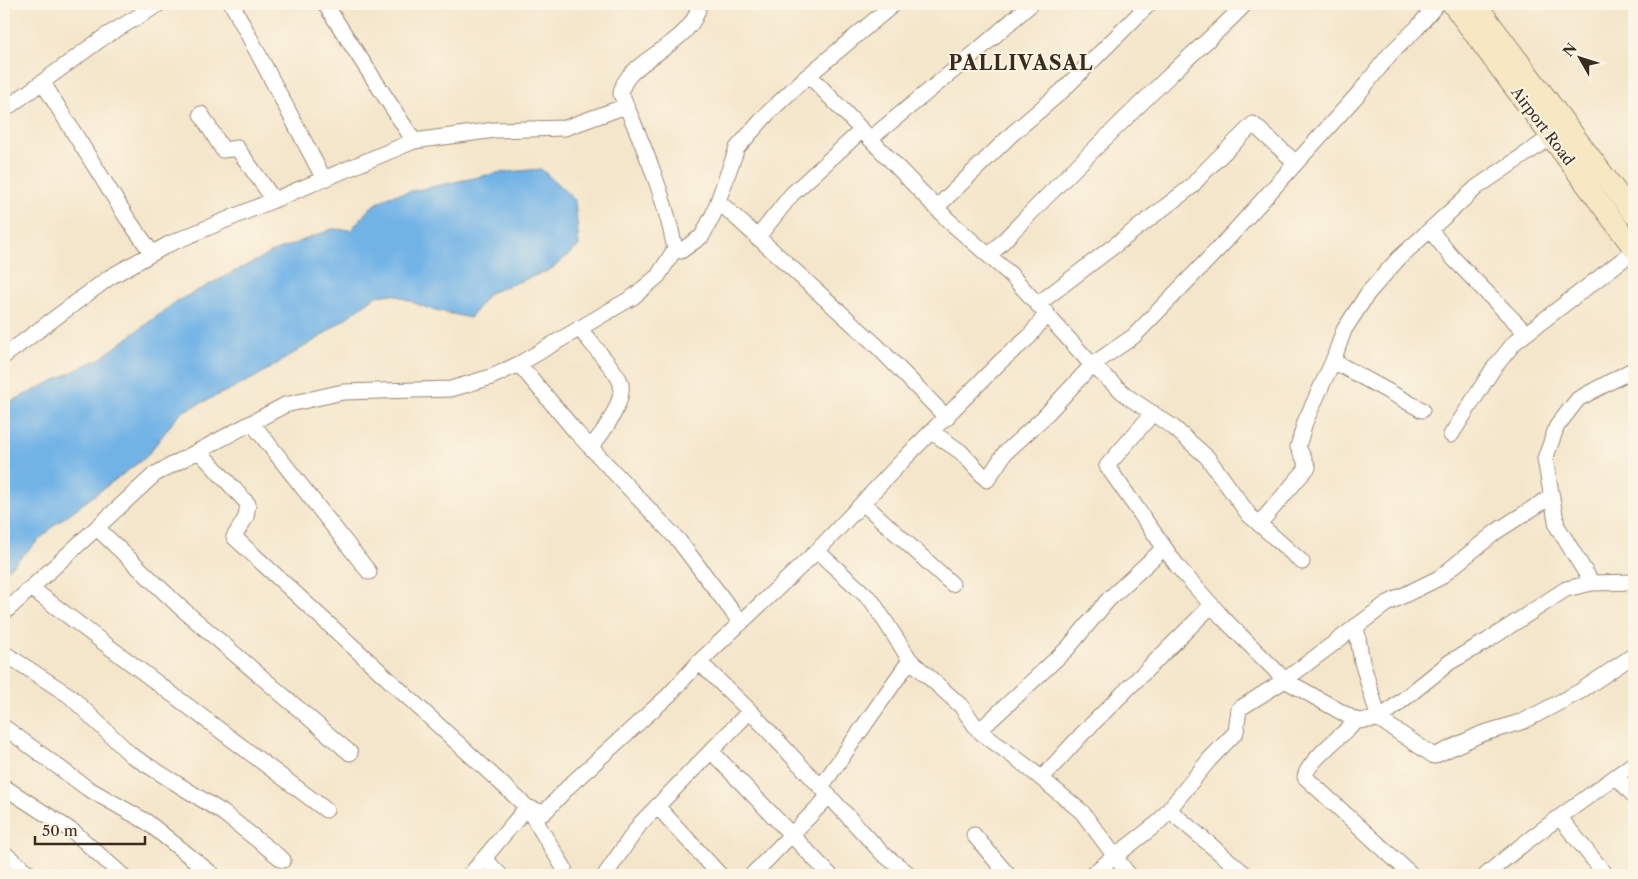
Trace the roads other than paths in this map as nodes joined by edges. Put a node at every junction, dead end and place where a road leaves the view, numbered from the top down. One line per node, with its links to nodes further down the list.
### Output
1 (159, 4): 13 (street)
2 (232, 4): 21 (street)
3 (325, 4): 19 (street)
4 (699, 4): 14 (street)
5 (894, 4): 12 (street)
6 (1031, 4): 17 (street)
7 (1149, 4): 24 (street)
8 (1246, 4): 31 (street)
9 (1437, 4): 20 (street)
10 (1452, 4): 18 (main road, Airport Road)
11 (1476, 4): 25 (main road, Airport Road)
12 (809, 75): 17 (street); 23 (street)
13 (43, 83): 15 (street); 30 (street)
14 (626, 106): 19 (street); 28 (street)
15 (4, 110)
16 (201, 114): 22 (street)
17 (866, 134): 24 (street); 27 (street)
18 (1551, 137): 26 (street); 29 (main road, Airport Road)
19 (414, 141): 21 (street)
20 (1294, 162): 32 (street); 38 (street)
21 (324, 179): 22 (street)
22 (274, 200): 30 (street)
23 (718, 201): 27 (street); 28 (street)
24 (936, 208): 31 (street)
25 (1634, 214)
26 (1430, 230): 34 (street); 36 (street)
27 (757, 238): 42 (street)
28 (675, 250): 33 (street)
29 (1634, 250): 34 (street)
30 (152, 253): 35 (street)
31 (989, 256): 32 (street)
32 (1043, 308): 38 (street); 42 (street)
33 (579, 328): 37 (street); 46 (street)
34 (1526, 333): 45 (street)
35 (4, 356)
36 (1333, 360): 40 (street); 50 (street)
37 (520, 364): 43 (street); 46 (street)
38 (1092, 365): 41 (street); 44 (street)
39 (1634, 368): 48 (street)
40 (1422, 410)
41 (1153, 413): 50 (street); 52 (street)
42 (947, 418): 44 (street)
43 (252, 423): 47 (street); 55 (street)
44 (932, 432): 49 (street)
45 (1451, 435)
46 (591, 446): 62 (street)
47 (199, 451): 51 (street); 83 (street)
48 (1552, 496): 56 (street); 63 (street)
49 (864, 504): 53 (street); 58 (street)
50 (1259, 524): 54 (street)
51 (97, 528): 59 (street); 75 (street)
52 (1164, 548): 60 (street); 73 (street)
53 (817, 551): 62 (street); 66 (street)
54 (1302, 562)
55 (369, 572)
56 (1592, 582): 57 (street); 70 (street)
57 (1634, 582)
58 (952, 584)
59 (31, 588): 61 (street); 84 (street)
60 (1212, 605): 68 (street); 78 (street)
61 (4, 612)
62 (741, 623): 67 (street)
63 (1356, 626): 68 (street); 70 (street)
64 (4, 653): 92 (street)
65 (1634, 655): 70 (street)
66 (910, 660): 73 (street); 80 (street)
67 (699, 662): 69 (street); 83 (street)
68 (1285, 680): 71 (street); 85 (street)
69 (750, 711): 74 (street); 80 (street)
70 (1379, 719): 71 (street)
71 (1357, 721): 108 (street)
72 (4, 727): 96 (street)
73 (979, 731): 78 (street)
74 (711, 750): 82 (street); 87 (street)
75 (350, 753)
76 (1634, 763): 77 (street)
77 (1616, 776): 81 (street); 86 (street)
78 (1042, 778): 91 (street)
79 (4, 787): 95 (street)
80 (825, 792): 87 (street); 103 (street)
81 (1634, 796)
82 (658, 806): 99 (street); 100 (street)
83 (527, 807): 90 (street); 93 (street)
84 (326, 810)
85 (1169, 810): 91 (street); 107 (street)
86 (1560, 818): 109 (street); 110 (street)
87 (790, 834): 101 (street); 102 (street)
88 (974, 834): 104 (street)
89 (4, 853): 94 (street)
90 (484, 858): 97 (street); 98 (street)
91 (1114, 858): 105 (street); 106 (street)
92 (283, 860)
93 (564, 868)
94 (31, 875)
95 (122, 875)
96 (213, 875)
97 (470, 875)
98 (500, 875)
99 (605, 875)
100 (720, 875)
101 (752, 875)
102 (830, 875)
103 (910, 875)
104 (1008, 875)
105 (1091, 875)
106 (1129, 875)
107 (1246, 875)
108 (1412, 875)
109 (1486, 875)
110 (1606, 875)

